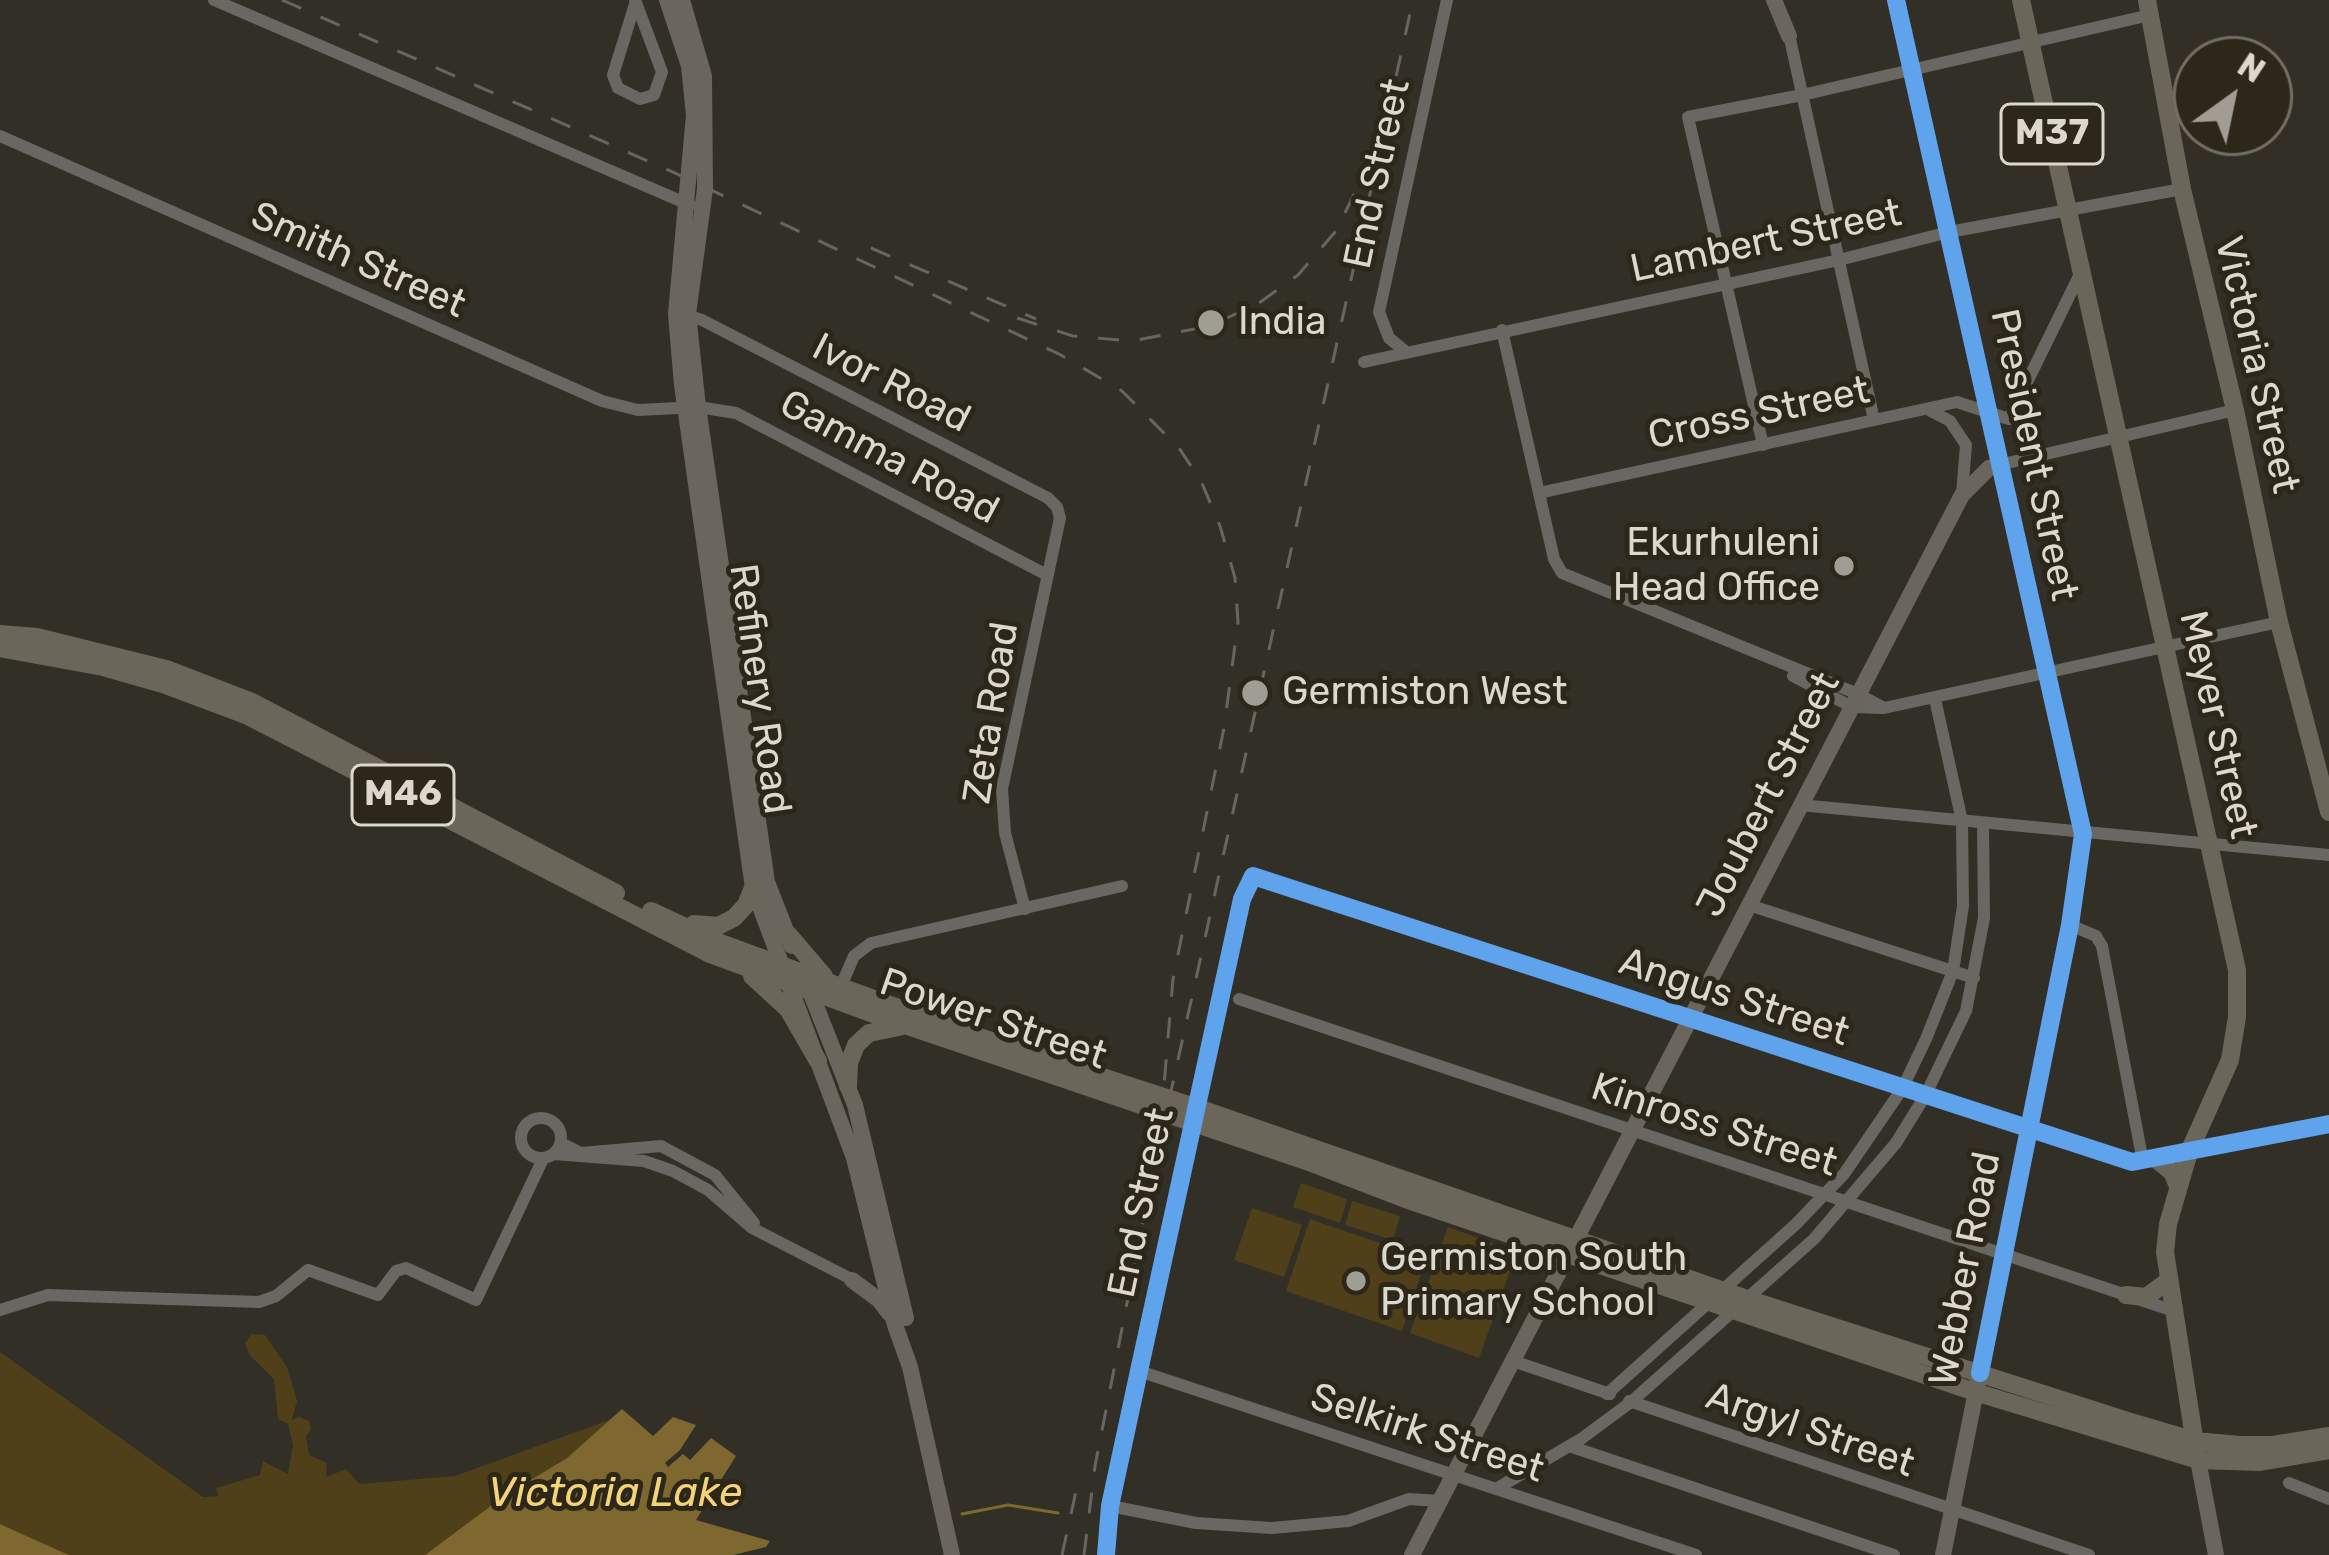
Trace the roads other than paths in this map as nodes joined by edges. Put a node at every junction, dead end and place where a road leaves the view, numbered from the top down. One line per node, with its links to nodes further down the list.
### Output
1 (214, 0): 17 (street)
2 (667, 0): 13 (main road, Refinery Road)
3 (682, 0): 13 (main road, Refinery Road)
4 (1447, 0): 25 (street, End Street)
5 (1777, 0): 10 (main road)
6 (1896, 0): 12 (main road, President Street)
7 (2021, 0): 11 (main road, Meyer Street / M37)
8 (635, 2): 8 (street)
9 (2148, 7): 11 (street); 16 (main road, Victoria Street)
10 (1789, 36): 14 (street)
11 (2030, 43): 12 (street); 18 (main road, Meyer Street / M37)
12 (1912, 70): 14 (street); 19 (main road, President Street)
13 (697, 77): 17 (main road, Refinery Road)
14 (1802, 95): 20 (street); 22 (street)
15 (0, 136): 27 (street, Smith Street)
16 (2182, 189): 18 (street, Lambert Street); 29 (main road, Victoria Street)
17 (695, 204): 23 (main road, Refinery Road)
18 (2069, 208): 19 (street, Lambert Street); 21 (main road, Meyer Street / M37)
19 (1949, 232): 20 (street, Lambert Street); 30 (main road, President Street)
20 (1839, 260): 22 (street, Lambert Street); 31 (street)
21 (2082, 268): 30 (street); 32 (main road, Meyer Street)
22 (1724, 283): 24 (street, Lambert Street); 33 (street)
23 (682, 314): 27 (main road, Refinery Road); 37 (street, Ivor Road)
24 (1502, 330): 25 (street, Lambert Street); 35 (street)
25 (1406, 352): 26 (street, Lambert Street)
26 (1364, 362)
27 (692, 407): 38 (street, Gamma Road); 43 (main road, Refinery Road)
28 (1927, 409): 30 (street, Cross Street); 31 (street, Cross Street); 36 (street)
29 (2235, 410): 32 (street); 39 (main road, Victoria Street)
30 (1991, 411): 34 (main road, President Street)
31 (1874, 420): 33 (street, Cross Street)
32 (2119, 439): 34 (street); 41 (main road, Meyer Street)
33 (1763, 445): 35 (street, Cross Street)
34 (2003, 464): 36 (main road, Joubert Street); 44 (main road, President Street)
35 (1539, 493): 47 (street)
36 (1962, 495): 47 (main road, Joubert Street)
37 (1058, 526): 38 (street, Zeta Road)
38 (1047, 575): 61 (street, Zeta Road)
39 (2278, 622): 41 (street); 50 (main road, Victoria Street)
40 (0, 634): 45 (main road, Power Street / M46)
41 (2165, 647): 44 (street); 54 (main road, Meyer Street)
42 (0, 648): 45 (main road, Power Street / M46)
43 (729, 666): 58 (main road, Refinery Road); 63 (main road, Refinery Road)
44 (2047, 675): 46 (street); 53 (main road, President Street)
45 (165, 677): 48 (main road, Power Street / M46)
46 (1935, 699): 47 (street); 51 (street)
47 (1855, 700): 49 (main road, Joubert Street)
48 (401, 786): 60 (main road, Power Street / M46); 64 (main road, Power Street / M46)
49 (1800, 805): 51 (street); 59 (main road, Joubert Street)
50 (2329, 812)
51 (1962, 821): 52 (street); 65 (street)
52 (1983, 824): 53 (street); 67 (street)
53 (2083, 834): 54 (street); 62 (main road, President Street)
54 (2210, 843): 55 (street); 82 (main road, Meyer Street)
55 (2329, 855)
56 (1260, 875): 70 (street, Angus Street); 104 (street, End Street)
57 (1122, 886): 61 (street)
58 (753, 888): 60 (main road); 66 (main road, Refinery Road)
59 (1749, 905): 65 (street); 70 (main road, Joubert Street)
60 (644, 908): 66 (main road, Power Street / M46)
61 (1025, 909): 68 (street)
62 (2070, 925): 79 (main road, Webber Road); 83 (street)
63 (788, 934): 66 (main road, Refinery Road); 68 (main road)
64 (738, 966): 66 (main road, Power Street / M46); 73 (main road)
65 (1953, 971): 67 (street); 76 (street)
66 (797, 978): 68 (main road, Power Street / M46); 72 (main road, Refinery Road)
67 (1975, 978): 77 (street)
68 (835, 989): 71 (main road, Power Street); 74 (main road, Power Street)
69 (1239, 999): 80 (street, Kinross Street)
70 (1692, 1018): 76 (street, Angus Street); 80 (main road, Joubert Street)
71 (910, 1027): 74 (main road, Power Street); 75 (main road)
72 (817, 1028): 73 (main road, Refinery Road); 75 (main road, Refinery Road)
73 (818, 1061): 90 (main road, Refinery Road)
74 (1053, 1068): 91 (main road, Power Street)
75 (848, 1086): 95 (main road, Refinery Road)
76 (1902, 1089): 77 (street, Angus Street); 87 (street)
77 (1924, 1096): 79 (street, Angus Street); 88 (street)
78 (2329, 1124): 82 (street, Angus Street)
79 (2027, 1131): 83 (street, Angus Street); 92 (main road, Webber Road)
80 (1634, 1132): 87 (street, Kinross Street); 91 (main road, Joubert Street)
81 (553, 1152): 84 (street); 85 (street); 99 (street)
82 (2189, 1152): 83 (street, Angus Street); 86 (main road, Meyer Street)
83 (2150, 1161): 86 (main road)
84 (702, 1166): 85 (street); 89 (street)
85 (694, 1182): 89 (street)
86 (2178, 1186): 94 (main road, Meyer Street)
87 (1825, 1194): 88 (street, Kinross Street); 97 (street)
88 (1849, 1202): 92 (street, Kinross Street); 98 (street)
89 (764, 1234): 93 (street)
90 (877, 1242): 93 (main road); 95 (main road, Refinery Road)
91 (1573, 1246): 97 (main road, Power Street); 102 (main road, Joubert Street)
92 (2004, 1253): 96 (street, Kinross Street); 105 (main road, Webber Road)
93 (852, 1280): 95 (street); 101 (main road)
94 (2168, 1281): 96 (main road); 100 (main road, Meyer Street)
95 (893, 1285): 101 (main road, Refinery Road); 103 (main road, Refinery Road)
96 (2126, 1295): 100 (street, Kinross Street)
97 (1718, 1296): 98 (main road, Power Street); 106 (street)
98 (1742, 1304): 105 (main road, Power Street); 107 (street)
99 (0, 1310)
100 (2171, 1310): 111 (main road, Meyer Street)
101 (896, 1325): 103 (main road, Refinery Road)
102 (1513, 1361): 106 (street, Argyl Street); 112 (main road, Joubert Street)
103 (910, 1366): 119 (main road, Refinery Road)
104 (1139, 1371): 112 (street, Selkirk Street); 117 (street, End Street)
105 (1978, 1383): 111 (main road, Power Street); 118 (main road, Webber Road)
106 (1607, 1394): 107 (street, Argyl Street)
107 (1631, 1402): 109 (street); 118 (street, Argyl Street)
108 (2329, 1436): 111 (main road)
109 (1569, 1446): 114 (street); 123 (street)
110 (2329, 1450): 111 (main road)
111 (2197, 1451): 126 (main road)
112 (1455, 1475): 114 (street, Selkirk Street); 116 (main road, Joubert Street)
113 (2289, 1483): 115 (street)
114 (1496, 1489): 122 (street, Selkirk Street)
115 (2329, 1498)
116 (1441, 1501): 117 (street); 121 (main road, Joubert Street)
117 (1110, 1506): 120 (street, End Street)
118 (1952, 1511): 124 (main road, Webber Road); 125 (street, Argyl Street)
119 (952, 1555)
120 (1106, 1555)
121 (1412, 1555)
122 (1696, 1555)
123 (1894, 1555)
124 (1943, 1555)
125 (2089, 1555)
126 (2216, 1555)

